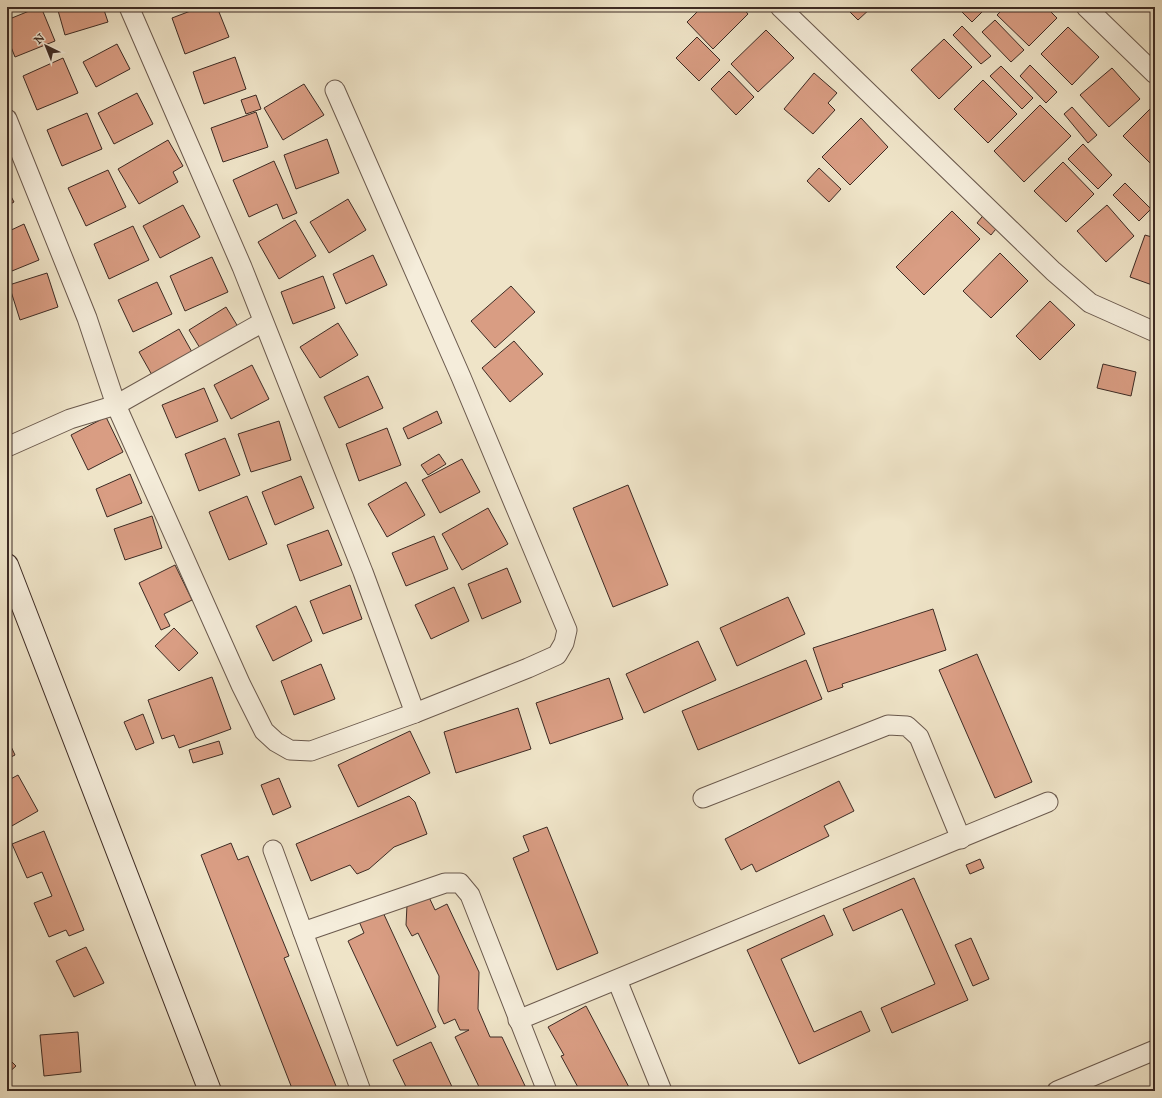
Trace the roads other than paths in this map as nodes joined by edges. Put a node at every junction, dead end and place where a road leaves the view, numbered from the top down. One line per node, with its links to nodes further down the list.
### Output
1 (129, 7): 7 (street)
2 (780, 7): 8 (street)
3 (1086, 7): 4 (street)
4 (1155, 74)
5 (335, 90): 12 (street)
6 (7, 119): 9 (street)
7 (263, 322): 9 (street); 12 (street)
8 (1155, 332)
9 (116, 405): 10 (street); 12 (street)
10 (7, 447)
11 (7, 565): 21 (street)
12 (415, 713)
13 (703, 798): 15 (street)
14 (1048, 802): 15 (street)
15 (961, 839): 18 (street)
16 (273, 850): 17 (street)
17 (303, 932): 19 (street); 22 (street)
18 (617, 980): 19 (street); 24 (street)
19 (518, 1020): 23 (street)
20 (1155, 1050): 25 (street)
21 (210, 1091)
22 (361, 1091)
23 (547, 1091)
24 (662, 1091)
25 (1057, 1091)

